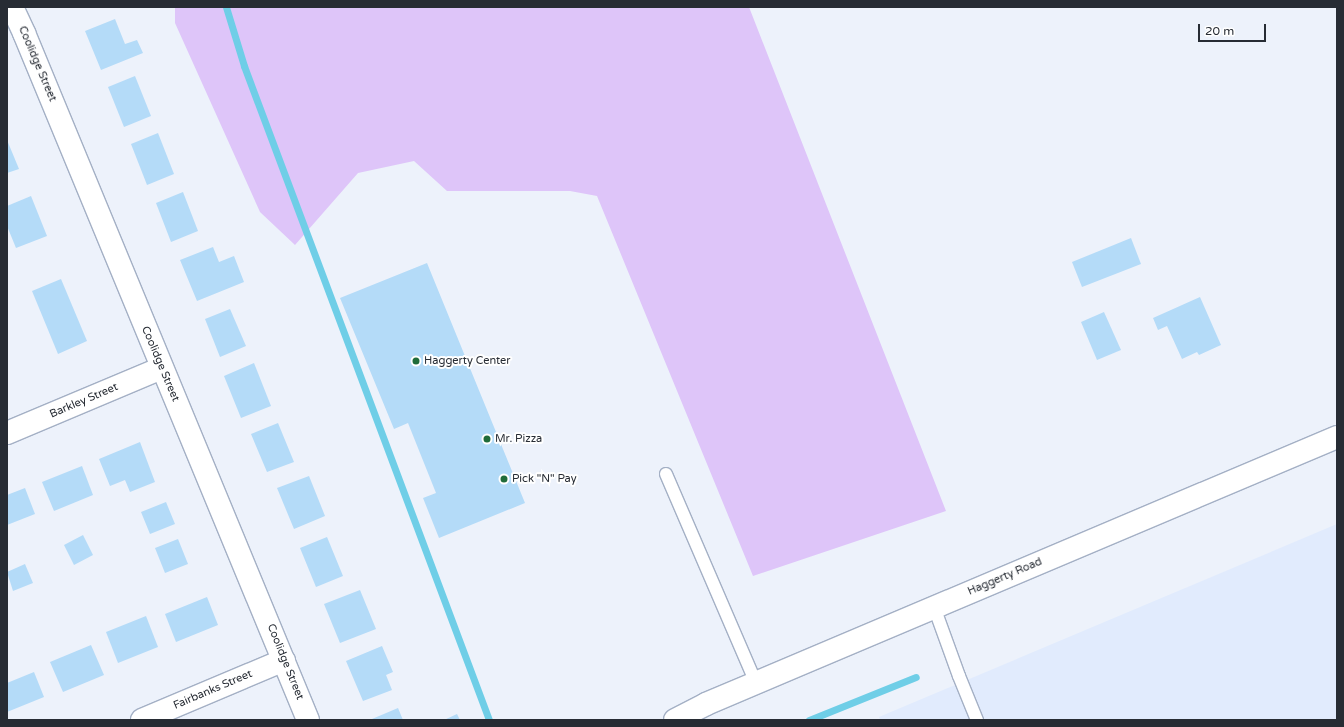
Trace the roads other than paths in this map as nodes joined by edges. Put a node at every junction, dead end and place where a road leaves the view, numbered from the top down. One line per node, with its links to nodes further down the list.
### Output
1 (12, 7): 2 (street, Coolidge Street)
2 (162, 368): 3 (street, Barkley Street); 7 (street, Coolidge Street)
3 (7, 433)
4 (1337, 437): 6 (street, Haggerty Road)
5 (666, 474): 8 (lane)
6 (934, 607): 8 (street, Haggerty Road); 12 (lane)
7 (284, 660): 9 (street, Fairbanks Street); 10 (street, Coolidge Street)
8 (756, 683): 11 (street, Haggerty Road)
9 (142, 720)
10 (308, 720)
11 (675, 720)
12 (978, 720)

